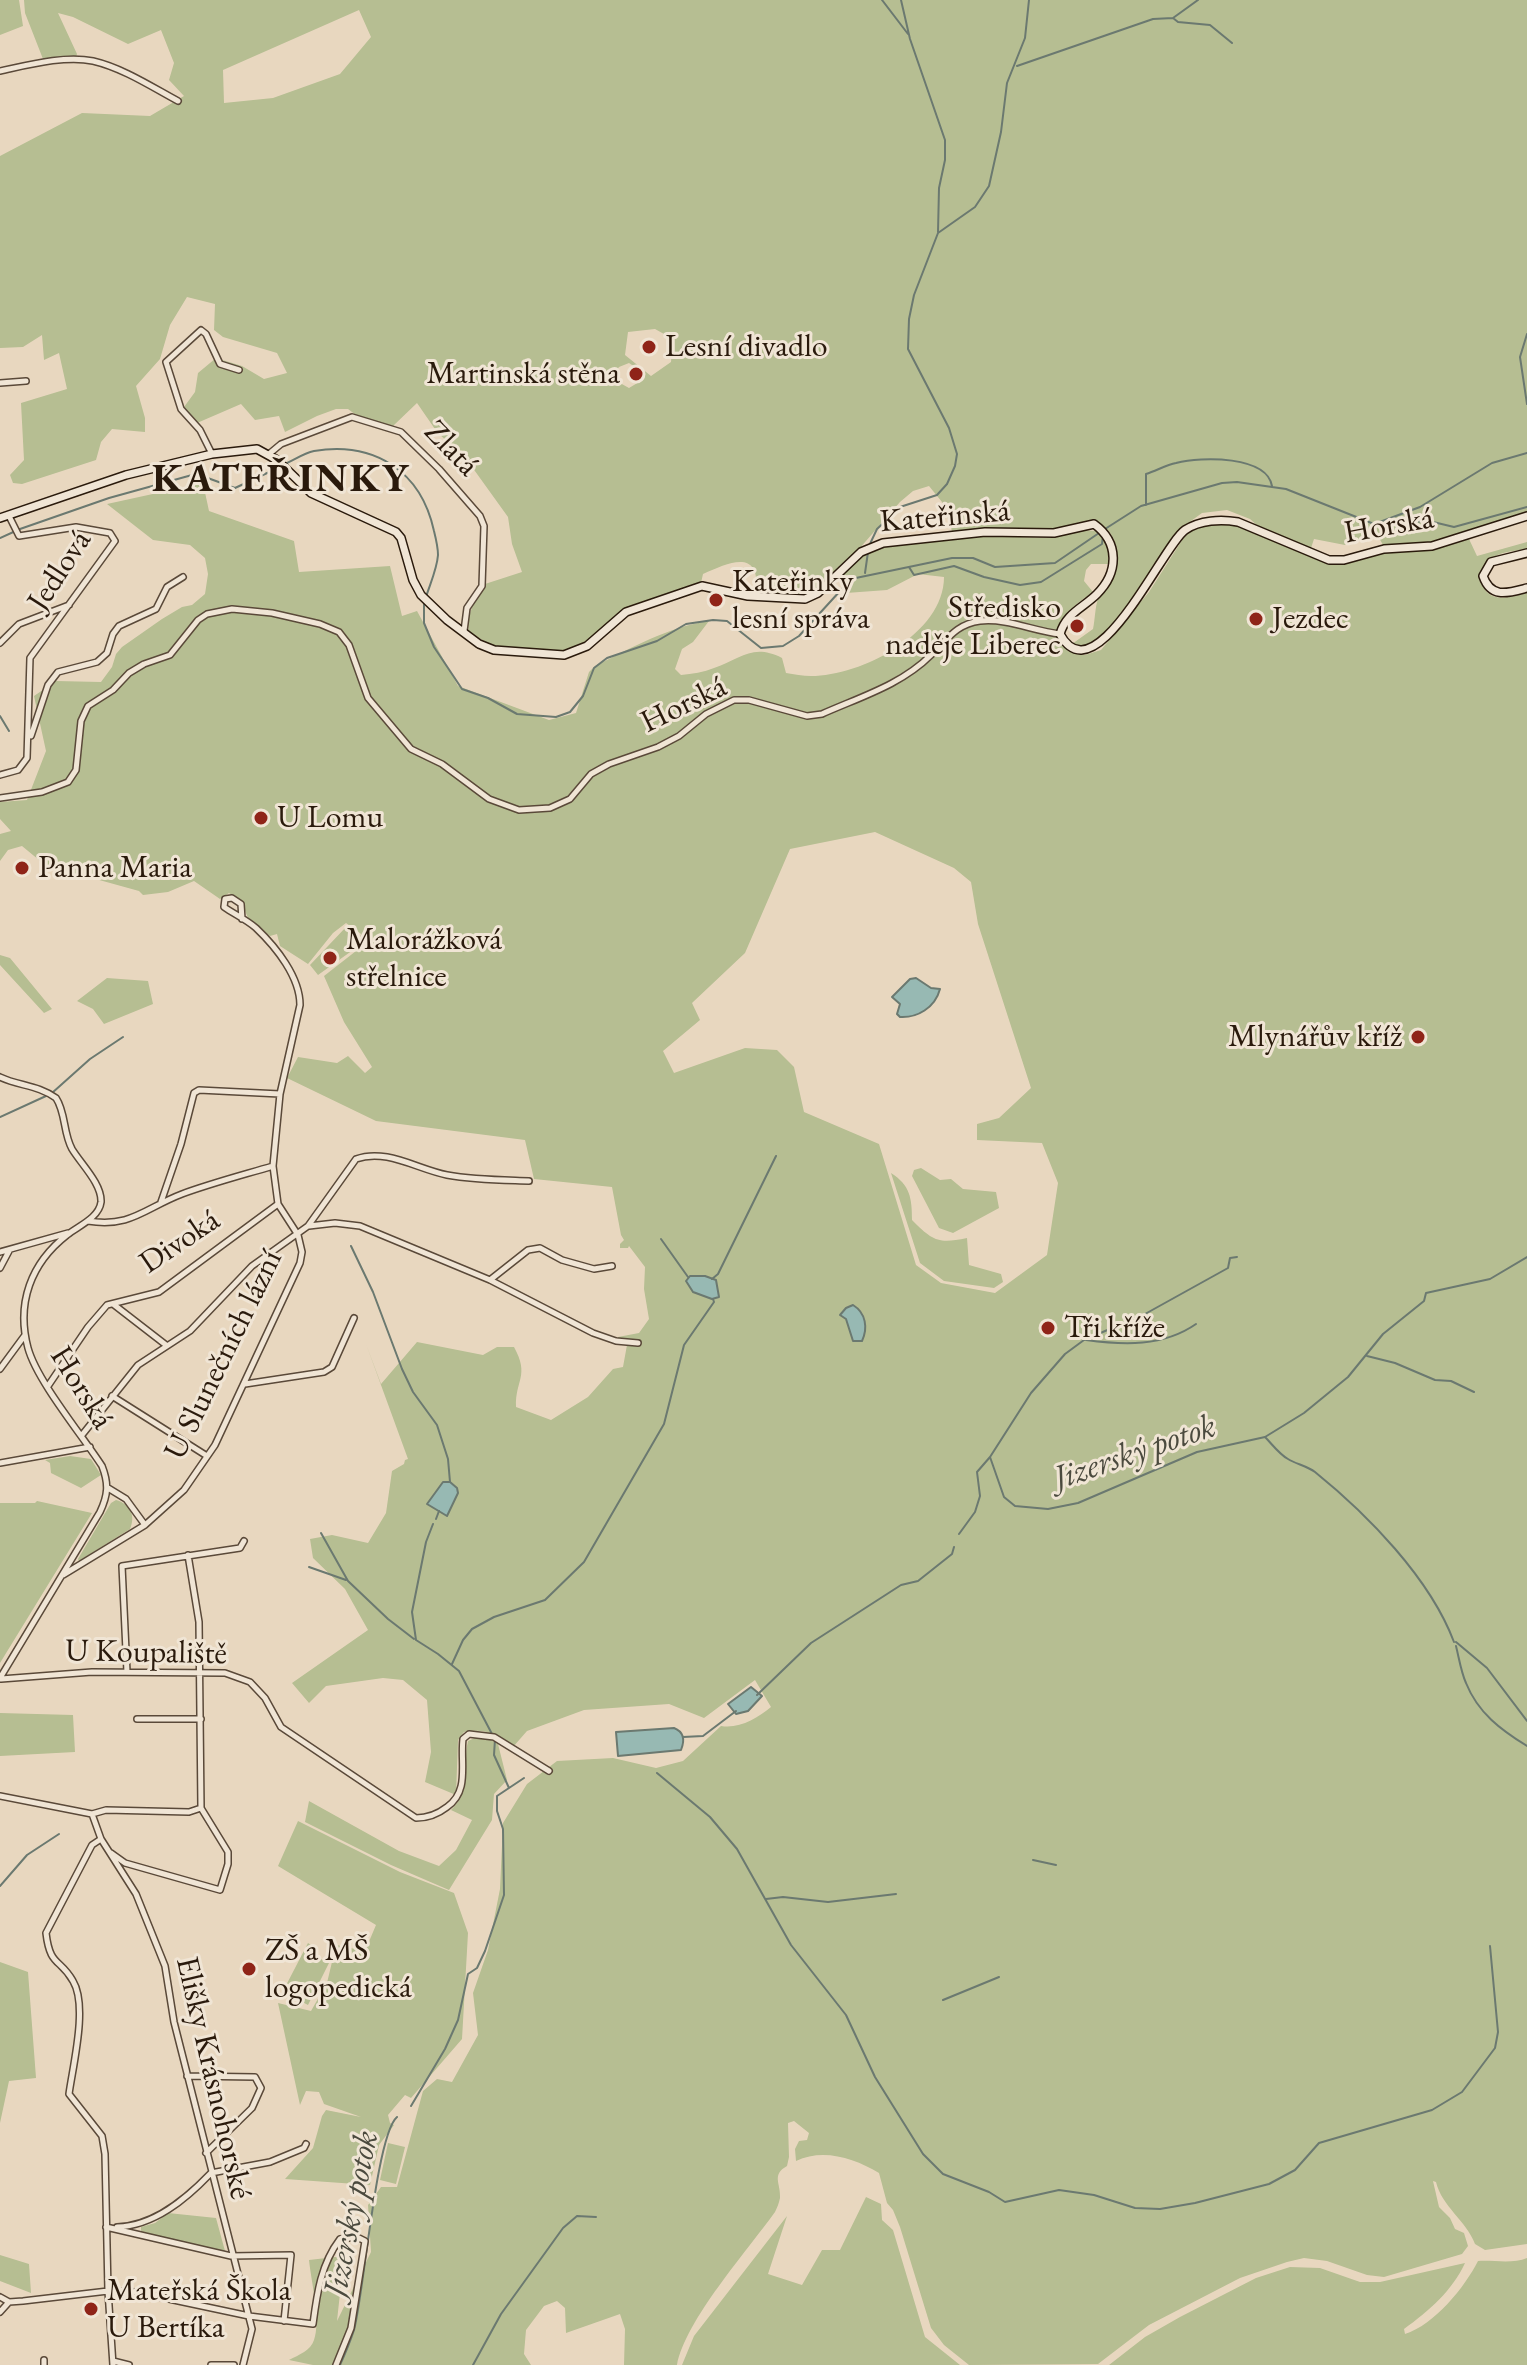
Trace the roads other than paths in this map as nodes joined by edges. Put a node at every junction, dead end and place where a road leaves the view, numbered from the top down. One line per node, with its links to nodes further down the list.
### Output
1 (0, 71): 2 (street)
2 (178, 101)
3 (239, 370): 6 (street)
4 (26, 381): 5 (street)
5 (0, 383)
6 (212, 454): 7 (street); 10 (street)
7 (269, 454): 15 (street, Kateřinská); 15 (street, Zlatá)
8 (1527, 516): 16 (street, Horská)
9 (0, 518): 10 (street)
10 (11, 520): 14 (street, Jedlová)
11 (1527, 553): 13 (street)
12 (183, 577): 18 (street)
13 (1527, 588)
14 (70, 604): 17 (street); 18 (street, Jedlová)
15 (463, 632): 16 (street, Kateřinská)
16 (1060, 634): 20 (street, Horská)
17 (0, 643)
18 (30, 741): 19 (street)
19 (0, 775)
20 (0, 798)
21 (242, 919): 23 (street)
22 (0, 1077): 28 (street)
23 (280, 1094): 24 (street); 26 (street)
24 (273, 1166): 26 (street); 27 (street)
25 (529, 1181): 29 (street)
26 (161, 1202): 28 (street)
27 (278, 1204): 31 (street); 39 (street, Divoká)
28 (87, 1221): 30 (street, Horská)
29 (308, 1226): 31 (street); 38 (street, U Slunečních lázní)
30 (68, 1233): 32 (street); 35 (street, Horská)
31 (298, 1235): 43 (street); 46 (street, U Slunečních lázní)
32 (35, 1242): 33 (street); 35 (street)
33 (10, 1250): 34 (street); 37 (street)
34 (0, 1252)
35 (48, 1253): 41 (street, Horská)
36 (612, 1266): 38 (street)
37 (0, 1268)
38 (490, 1280): 42 (street, U Slunečních lázní)
39 (112, 1303): 43 (street); 47 (street, Divoká)
40 (354, 1318): 46 (street)
41 (25, 1335): 44 (street); 47 (street, Horská)
42 (638, 1343)
43 (166, 1345): 48 (street)
44 (3, 1360): 45 (street)
45 (0, 1369)
46 (244, 1384): 51 (street, U Slunečních lázní)
47 (48, 1386): 49 (street, Horská)
48 (112, 1396): 49 (street); 51 (street)
49 (82, 1435): 50 (street, Horská)
50 (90, 1447): 52 (street); 53 (street, Horská)
51 (207, 1456): 54 (street, U Slunečních lázní)
52 (0, 1463)
53 (107, 1488): 54 (street); 57 (street)
54 (145, 1525): 57 (street, U Slunečních lázní)
55 (244, 1541): 56 (street)
56 (188, 1555): 58 (street); 59 (street)
57 (63, 1575): 60 (street)
58 (201, 1671): 59 (street, U Koupaliště); 62 (street); 63 (street, U Koupaliště)
59 (127, 1672): 60 (street, U Koupaliště)
60 (0, 1679)
61 (137, 1719): 62 (street)
62 (201, 1719): 65 (street)
63 (548, 1770)
64 (0, 1796): 66 (street)
65 (201, 1808): 66 (street); 68 (street)
66 (92, 1814): 67 (street, Elišky Krásnohorské)
67 (101, 1839): 68 (street, Elišky Krásnohorské); 73 (street)
68 (108, 1851): 69 (street, Elišky Krásnohorské)
69 (187, 2076): 71 (street, Elišky Krásnohorské); 71 (street)
70 (306, 2144): 72 (street)
71 (206, 2153): 72 (street, Elišky Krásnohorské)
72 (211, 2173): 73 (street); 74 (street, Elišky Krásnohorské)
73 (106, 2227): 74 (street); 75 (street)
74 (231, 2256): 79 (street, Elišky Krásnohorské); 80 (street)
75 (108, 2291): 77 (street); 79 (street); 81 (street)
76 (0, 2297): 77 (street)
77 (9, 2302): 78 (street)
78 (0, 2312)
79 (249, 2316): 80 (street); 85 (street, Elišky Krásnohorské)
80 (284, 2321): 86 (street)
81 (113, 2363): 82 (street)
82 (129, 2365)
83 (211, 2365): 84 (street)
84 (234, 2365)
85 (243, 2365)
86 (336, 2365)

